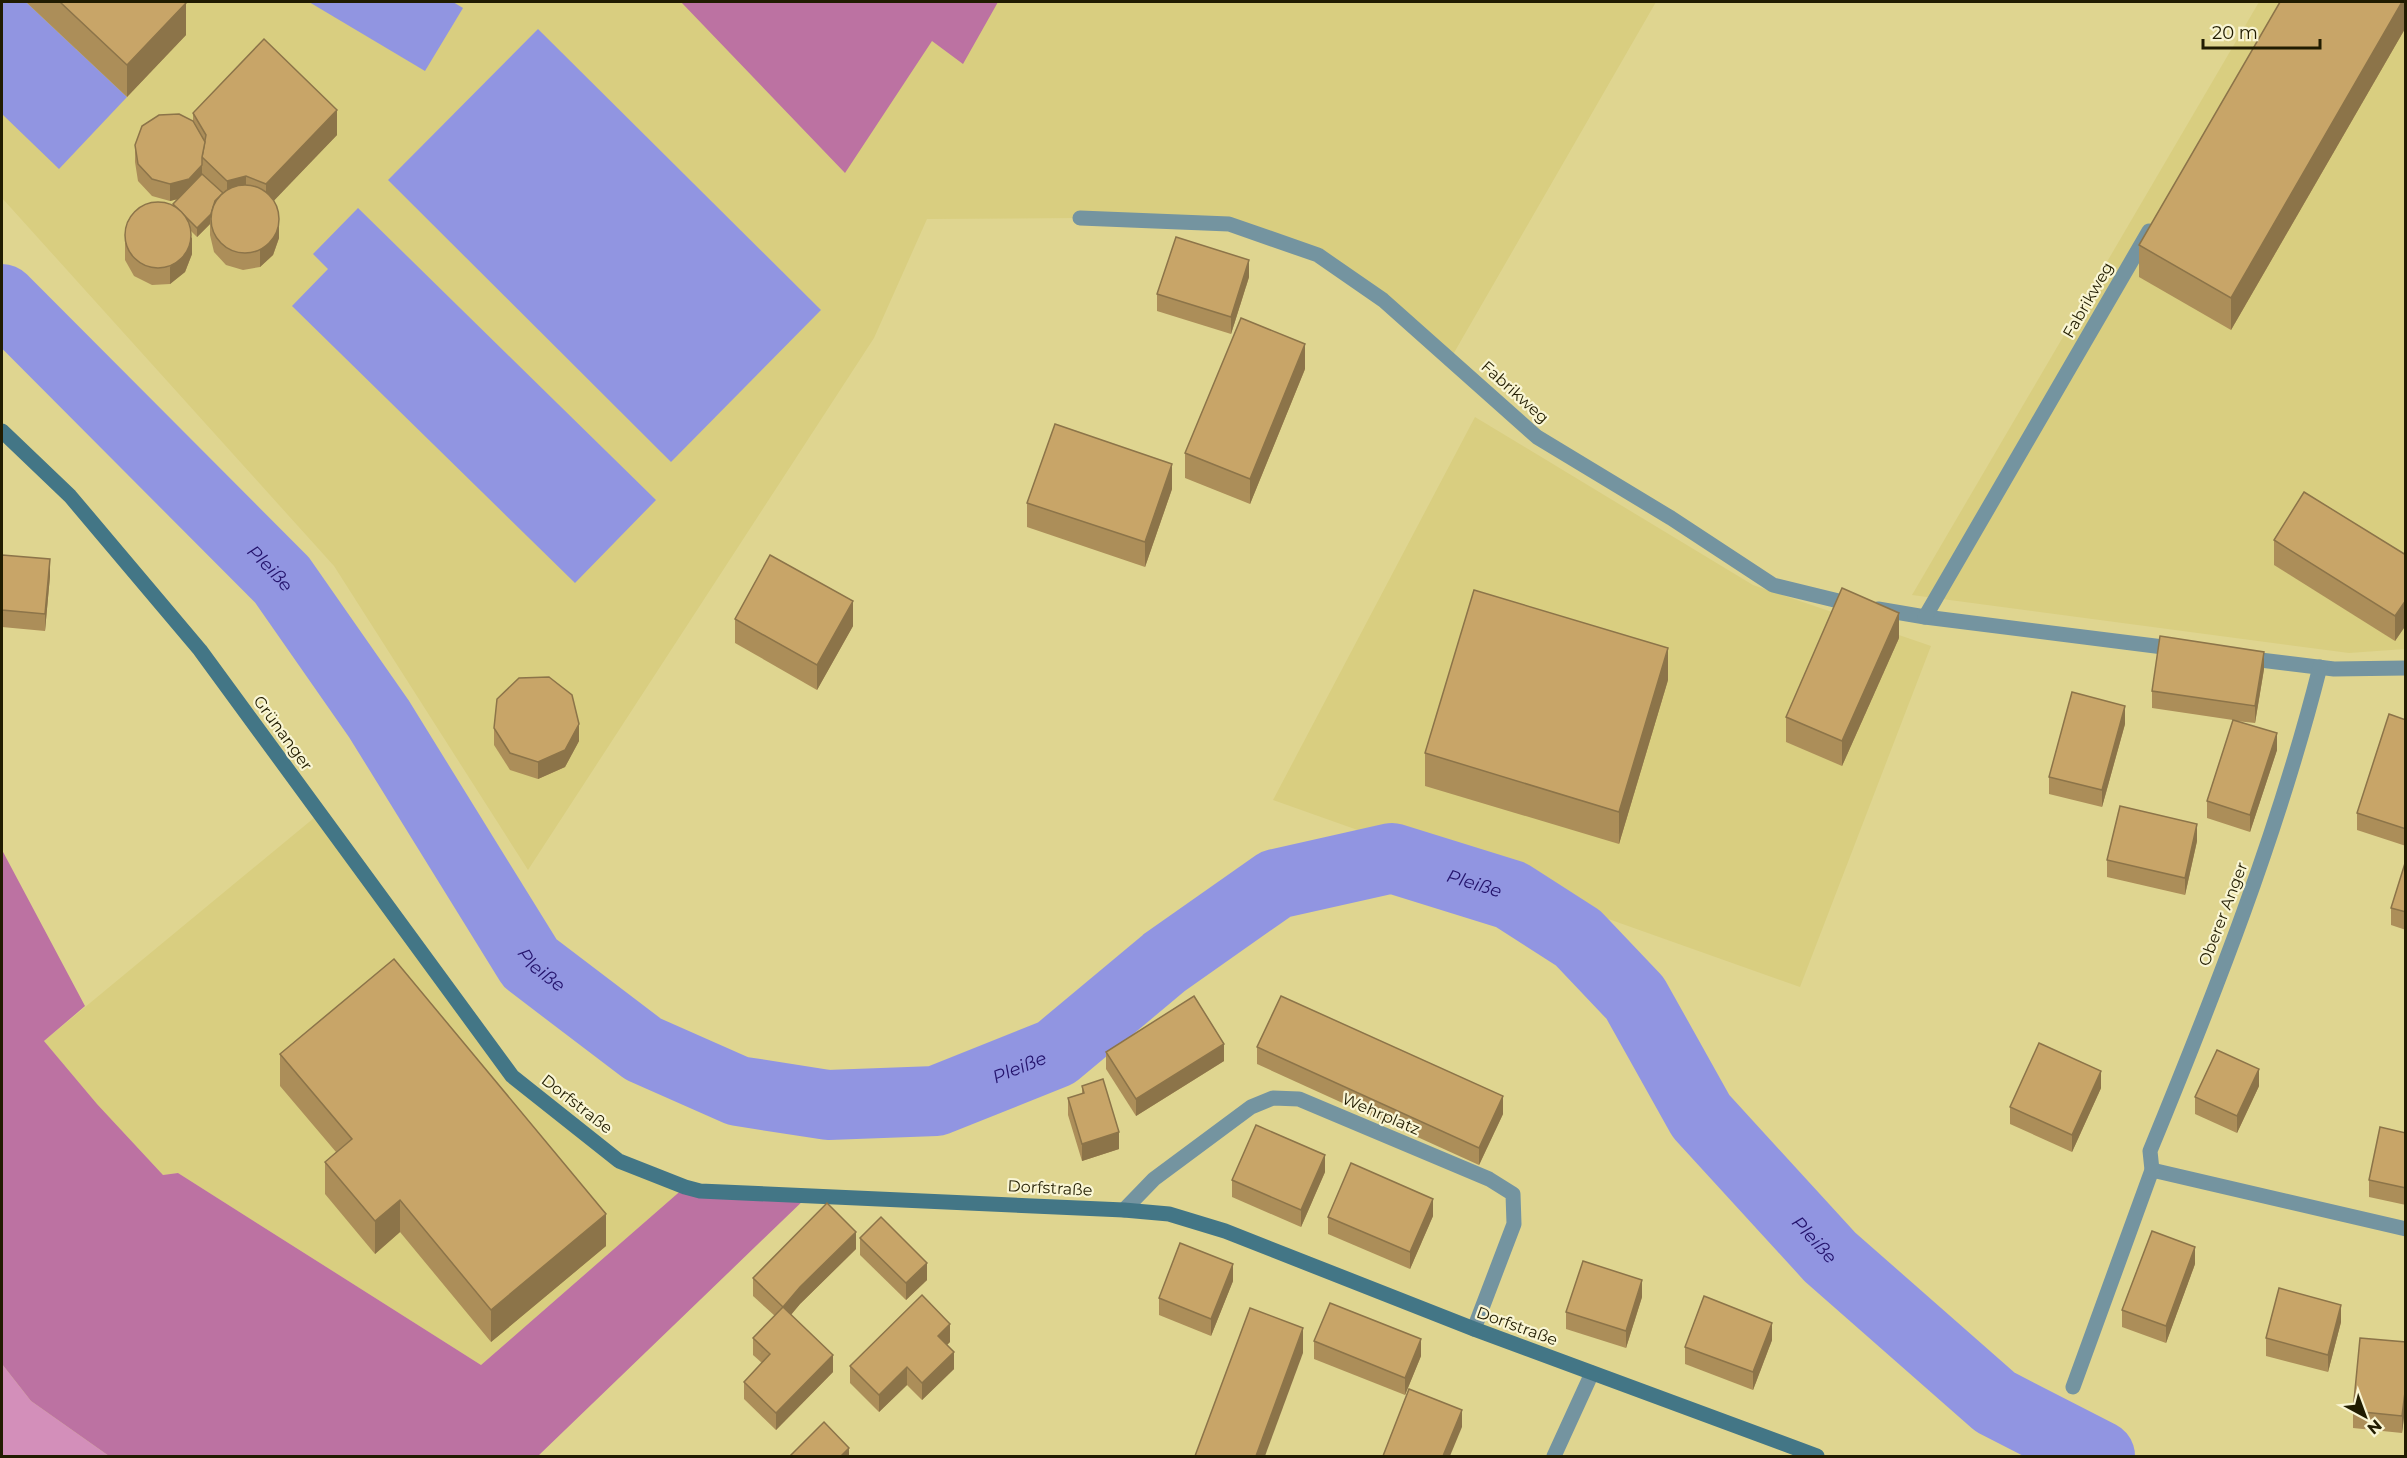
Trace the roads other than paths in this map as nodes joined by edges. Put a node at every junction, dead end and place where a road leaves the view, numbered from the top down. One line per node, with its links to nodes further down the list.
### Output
1 (2157, 217): 4 (street, Fabrikweg)
2 (1080, 218): 4 (street, Fabrikweg)
3 (2, 431): 9 (street, Grünanger)
4 (1925, 617): 5 (street, Fabrikweg)
5 (2192, 651)
6 (2227, 656): 7 (street)
7 (2320, 667): 8 (street); 10 (street, Oberer Anger)
8 (2406, 668)
9 (512, 1076): 11 (street, Dorfstraße)
10 (2152, 1170): 12 (street); 15 (street, Oberer Anger)
11 (1124, 1210): 13 (street, Dorfstraße); 13 (street, Wehrplatz)
12 (2406, 1229)
13 (1474, 1329): 14 (street, Dorfstraße)
14 (1592, 1373): 16 (street); 17 (street, Dorfstraße)
15 (2073, 1387)
16 (1554, 1456)
17 (1817, 1456)

